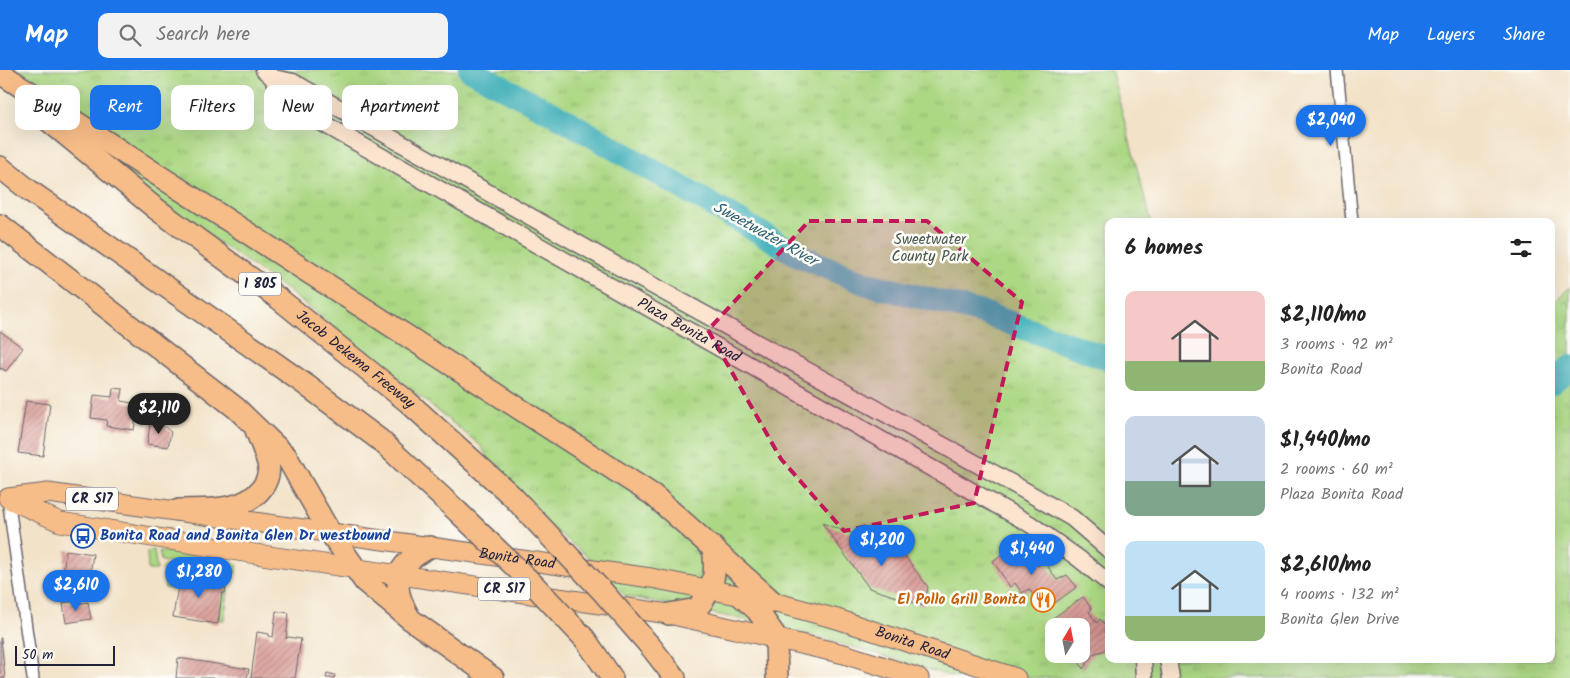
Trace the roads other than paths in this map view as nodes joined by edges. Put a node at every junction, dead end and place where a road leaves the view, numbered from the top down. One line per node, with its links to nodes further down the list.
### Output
1 (1337, 70): 6 (street)
2 (0, 73): 13 (highway)
3 (269, 74): 14 (main road, Plaza Bonita Road); 17 (main road, Plaza Bonita Road)
4 (0, 81): 29 (highway, Jacob Dekema Freeway / I 805, bridge)
5 (0, 167): 28 (highway, bridge)
6 (1352, 218)
7 (0, 225): 8 (highway)
8 (254, 425): 10 (highway); 11 (highway)
9 (4, 497): 10 (main road, Bonita Road / CR S17); 15 (main road, Bonita Road / CR S17); 26 (street)
10 (179, 510): 11 (main road, Bonita Road / CR S17)
11 (329, 531): 12 (main road, Bonita Road / CR S17); 15 (highway)
12 (430, 547): 16 (highway); 18 (main road, Bonita Road / CR S17)
13 (713, 547): 18 (highway); 20 (highway)
14 (1105, 547)
15 (353, 567): 16 (main road, Bonita Road / CR S17); 22 (highway)
16 (399, 574): 21 (main road, Bonita Road / CR S17); 22 (highway)
17 (1105, 580)
18 (712, 590): 19 (main road, Bonita Road / CR S17); 21 (highway)
19 (741, 596): 20 (main road, Bonita Road / CR S17); 23 (highway)
20 (773, 602): 32 (main road, Bonita Road / CR S17)
21 (669, 614): 23 (main road, Bonita Road / CR S17)
22 (410, 619): 27 (highway)
23 (776, 637): 30 (highway); 31 (main road, Bonita Road / CR S17)
24 (1143, 663): 33 (main road)
25 (1169, 663): 34 (main road)
26 (32, 678)
27 (494, 678)
28 (612, 678)
29 (674, 678)
30 (778, 678)
31 (919, 678)
32 (1016, 678)
33 (1144, 678)
34 (1171, 678)

